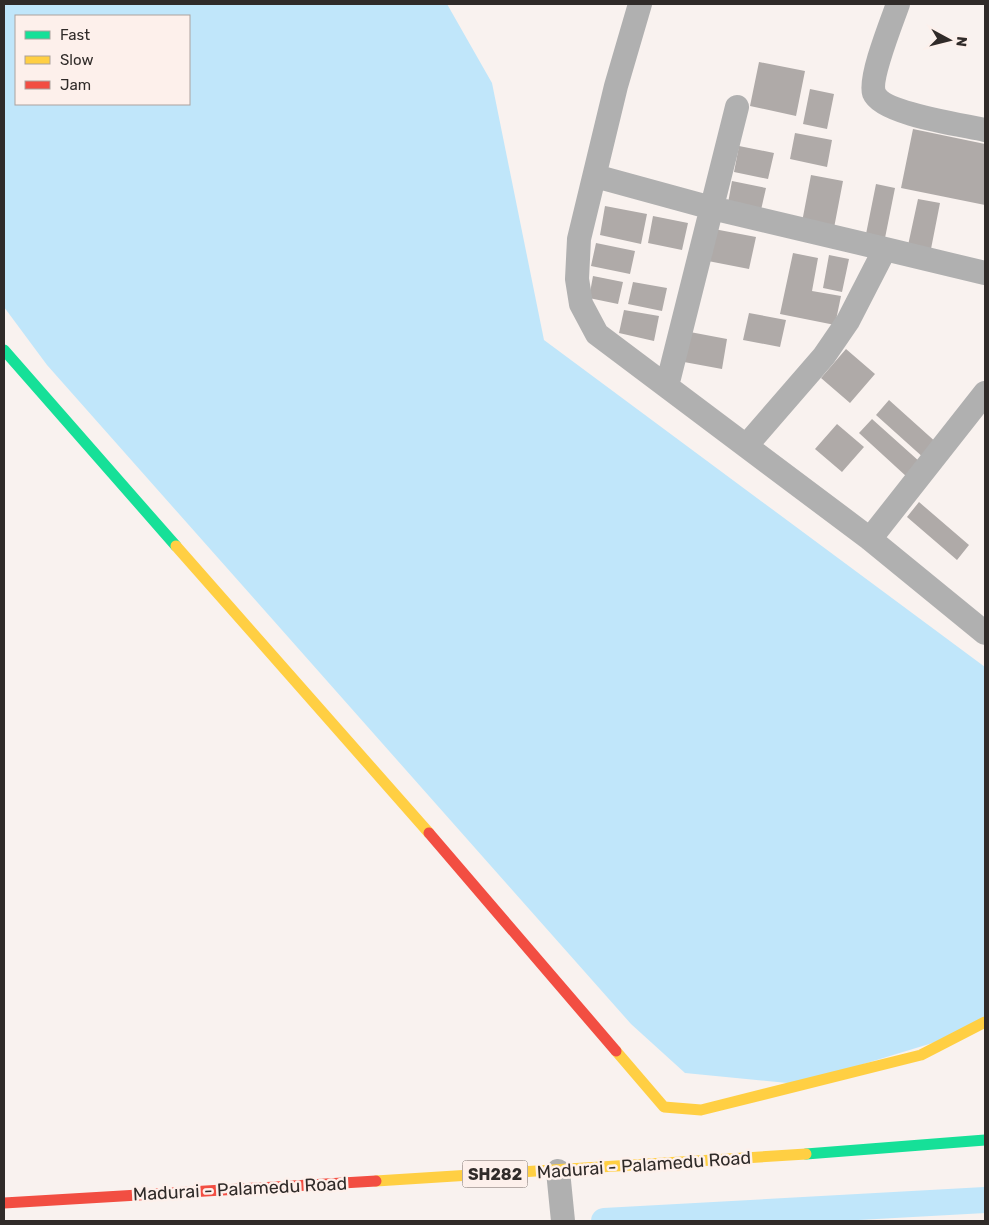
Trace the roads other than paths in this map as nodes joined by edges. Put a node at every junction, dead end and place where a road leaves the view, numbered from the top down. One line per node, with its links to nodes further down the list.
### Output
1 (640, 4): 5 (street)
2 (898, 4): 4 (street)
3 (737, 107): 6 (street)
4 (985, 130)
5 (595, 176): 6 (street); 10 (street)
6 (712, 208): 7 (street); 10 (street)
7 (885, 249): 8 (street); 12 (street)
8 (985, 273)
9 (4, 350): 15 (street)
10 (667, 386): 12 (street)
11 (985, 393): 13 (street)
12 (746, 446): 13 (street)
13 (870, 539): 14 (street)
14 (985, 633)
15 (985, 1022)
16 (985, 1140): 17 (street, Madurai - Palamedu Road / SH282)
17 (558, 1172): 18 (street, Madurai - Palamedu Road / SH282); 19 (street)
18 (4, 1203)
19 (563, 1221)

